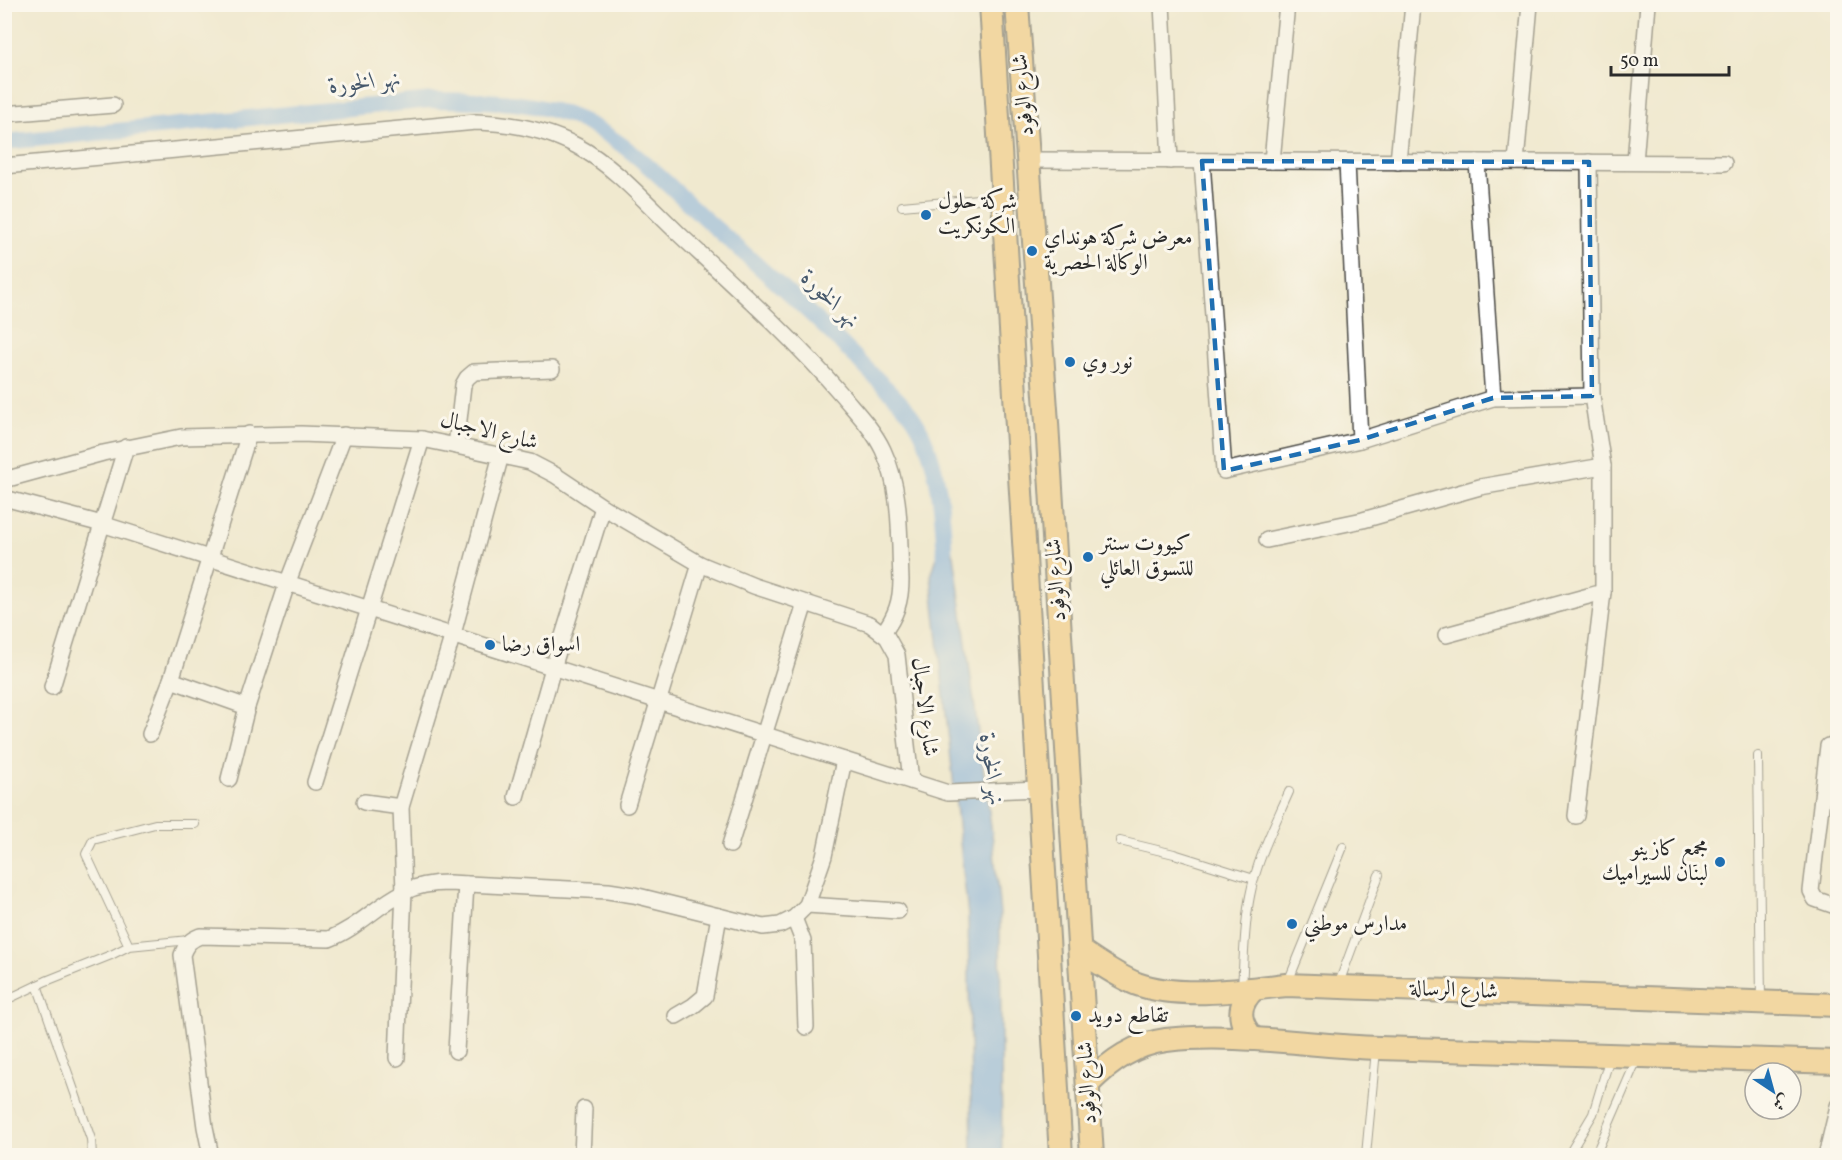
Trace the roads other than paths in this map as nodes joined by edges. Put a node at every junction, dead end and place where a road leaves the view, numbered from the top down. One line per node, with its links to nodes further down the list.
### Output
1 (991, 4): 22 (main road, شارع الوفود)
2 (1017, 4): 10 (main road, شارع الوفود)
3 (1162, 4): 11 (street)
4 (1287, 4): 13 (street)
5 (1413, 4): 15 (street)
6 (1530, 4): 17 (street)
7 (1648, 4): 19 (street)
8 (113, 105): 9 (street)
9 (4, 114)
10 (1029, 160): 11 (street); 84 (main road, شارع الوفود)
11 (1170, 161): 12 (street)
12 (1202, 161): 13 (street); 30 (street)
13 (1272, 161): 14 (street)
14 (1347, 162): 15 (street); 30 (street)
15 (1398, 162): 16 (street)
16 (1477, 162): 17 (street); 26 (street)
17 (1516, 162): 18 (street)
18 (1589, 162): 19 (street); 25 (street)
19 (1635, 162): 20 (street)
20 (1724, 163)
21 (4, 166): 46 (street)
22 (1004, 197): 23 (lane); 62 (main road, شارع الوفود)
23 (902, 206)
24 (552, 369): 31 (street)
25 (1593, 396): 26 (street); 34 (street)
26 (1493, 398): 30 (street)
27 (249, 434): 28 (street, شارع الاجبال); 32 (street, شارع الاجبال); 40 (street)
28 (344, 435): 29 (street, شارع الاجبال); 42 (street)
29 (422, 440): 31 (street, شارع الاجبال); 45 (street)
30 (1360, 441)
31 (456, 446): 33 (street, شارع الاجبال)
32 (126, 447): 35 (street, شارع الاجبال); 38 (street)
33 (501, 455): 37 (street, شارع الاجبال); 47 (street)
34 (1603, 466): 39 (street); 43 (street)
35 (4, 480)
36 (4, 498): 38 (street)
37 (603, 507): 41 (street, شارع الاجبال); 49 (street)
38 (102, 524): 40 (street); 51 (street)
39 (1267, 540)
40 (211, 558): 42 (street); 50 (street)
41 (700, 564): 44 (street, شارع الاجبال); 52 (street)
42 (287, 584): 45 (street); 53 (street)
43 (1603, 592): 48 (street); 68 (street)
44 (805, 603): 46 (street, شارع الاجبال); 55 (street)
45 (370, 610): 47 (street); 61 (street)
46 (883, 633): 60 (street, شارع الاجبال)
47 (453, 634): 49 (street); 67 (street)
48 (1446, 635)
49 (553, 668): 52 (street); 64 (street)
50 (171, 680): 53 (street); 54 (street)
51 (52, 687)
52 (658, 702): 55 (street); 66 (street)
53 (248, 707): 59 (street)
54 (150, 734)
55 (765, 734): 58 (street); 71 (street)
56 (1828, 746): 78 (street)
57 (1758, 756): 90 (lane)
58 (844, 760): 60 (street); 77 (street)
59 (229, 779)
60 (911, 781): 62 (street)
61 (315, 782)
62 (1038, 789): 107 (main road, شارع الوفود)
63 (1289, 792): 74 (lane)
64 (516, 797)
65 (364, 802): 67 (street)
66 (627, 805)
67 (401, 807): 76 (street)
68 (1576, 816)
69 (195, 824): 83 (lane)
70 (1120, 841): 74 (lane)
71 (730, 845)
72 (1342, 847): 86 (lane)
73 (1379, 875): 87 (lane)
74 (1254, 879): 88 (lane)
75 (466, 884): 76 (street); 80 (street); 96 (street)
76 (404, 891): 82 (street); 99 (street)
77 (807, 905): 79 (street); 81 (street)
78 (1838, 907)
79 (898, 911)
80 (718, 916): 81 (street); 92 (street)
81 (794, 918): 93 (street)
82 (191, 939): 83 (lane); 105 (street)
83 (129, 946): 85 (lane)
84 (1081, 951): 88 (main road, شارع الرسالة); 101 (main road, شارع الوفود)
85 (37, 985): 89 (lane); 104 (lane)
86 (1286, 985): 87 (main road, شارع الرسالة); 88 (main road, شارع الرسالة)
87 (1338, 987): 90 (main road, شارع الرسالة)
88 (1248, 989): 94 (main road)
89 (4, 1001)
90 (1761, 1002): 91 (main road, شارع الرسالة)
91 (1838, 1005)
92 (676, 1016)
93 (806, 1027)
94 (1254, 1039): 95 (main road); 101 (main road)
95 (1376, 1048): 97 (main road); 109 (lane)
96 (456, 1051)
97 (1610, 1055): 98 (main road); 110 (lane)
98 (1639, 1055): 100 (main road); 111 (lane)
99 (396, 1058)
100 (1838, 1062)
101 (1089, 1083): 108 (main road, شارع الوفود)
102 (1838, 1106): 112 (street)
103 (584, 1108): 106 (street)
104 (92, 1155)
105 (211, 1155)
106 (582, 1155)
107 (1061, 1155)
108 (1092, 1155)
109 (1366, 1155)
110 (1568, 1155)
111 (1595, 1155)
112 (1826, 1155)

